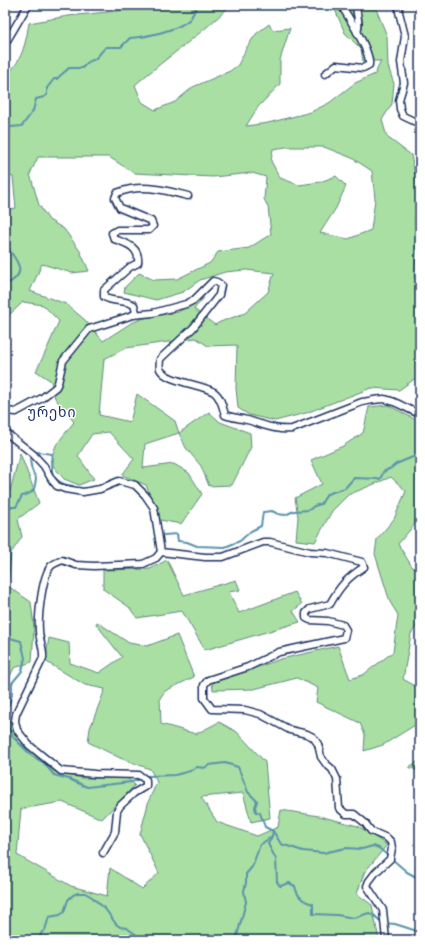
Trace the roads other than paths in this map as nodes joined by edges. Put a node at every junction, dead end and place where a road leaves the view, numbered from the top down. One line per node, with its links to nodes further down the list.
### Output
1 (28, 5): 6 (street)
2 (341, 5): 5 (street)
3 (356, 5): 5 (street)
4 (399, 5): 8 (street)
5 (357, 32): 7 (street)
6 (5, 44)
7 (326, 74)
8 (420, 124)
9 (188, 196): 10 (street)
10 (133, 315): 11 (street); 12 (street)
11 (5, 411)
12 (420, 414)
13 (5, 432): 14 (street)
14 (162, 552): 15 (street); 16 (street)
15 (103, 853)
16 (386, 940)

